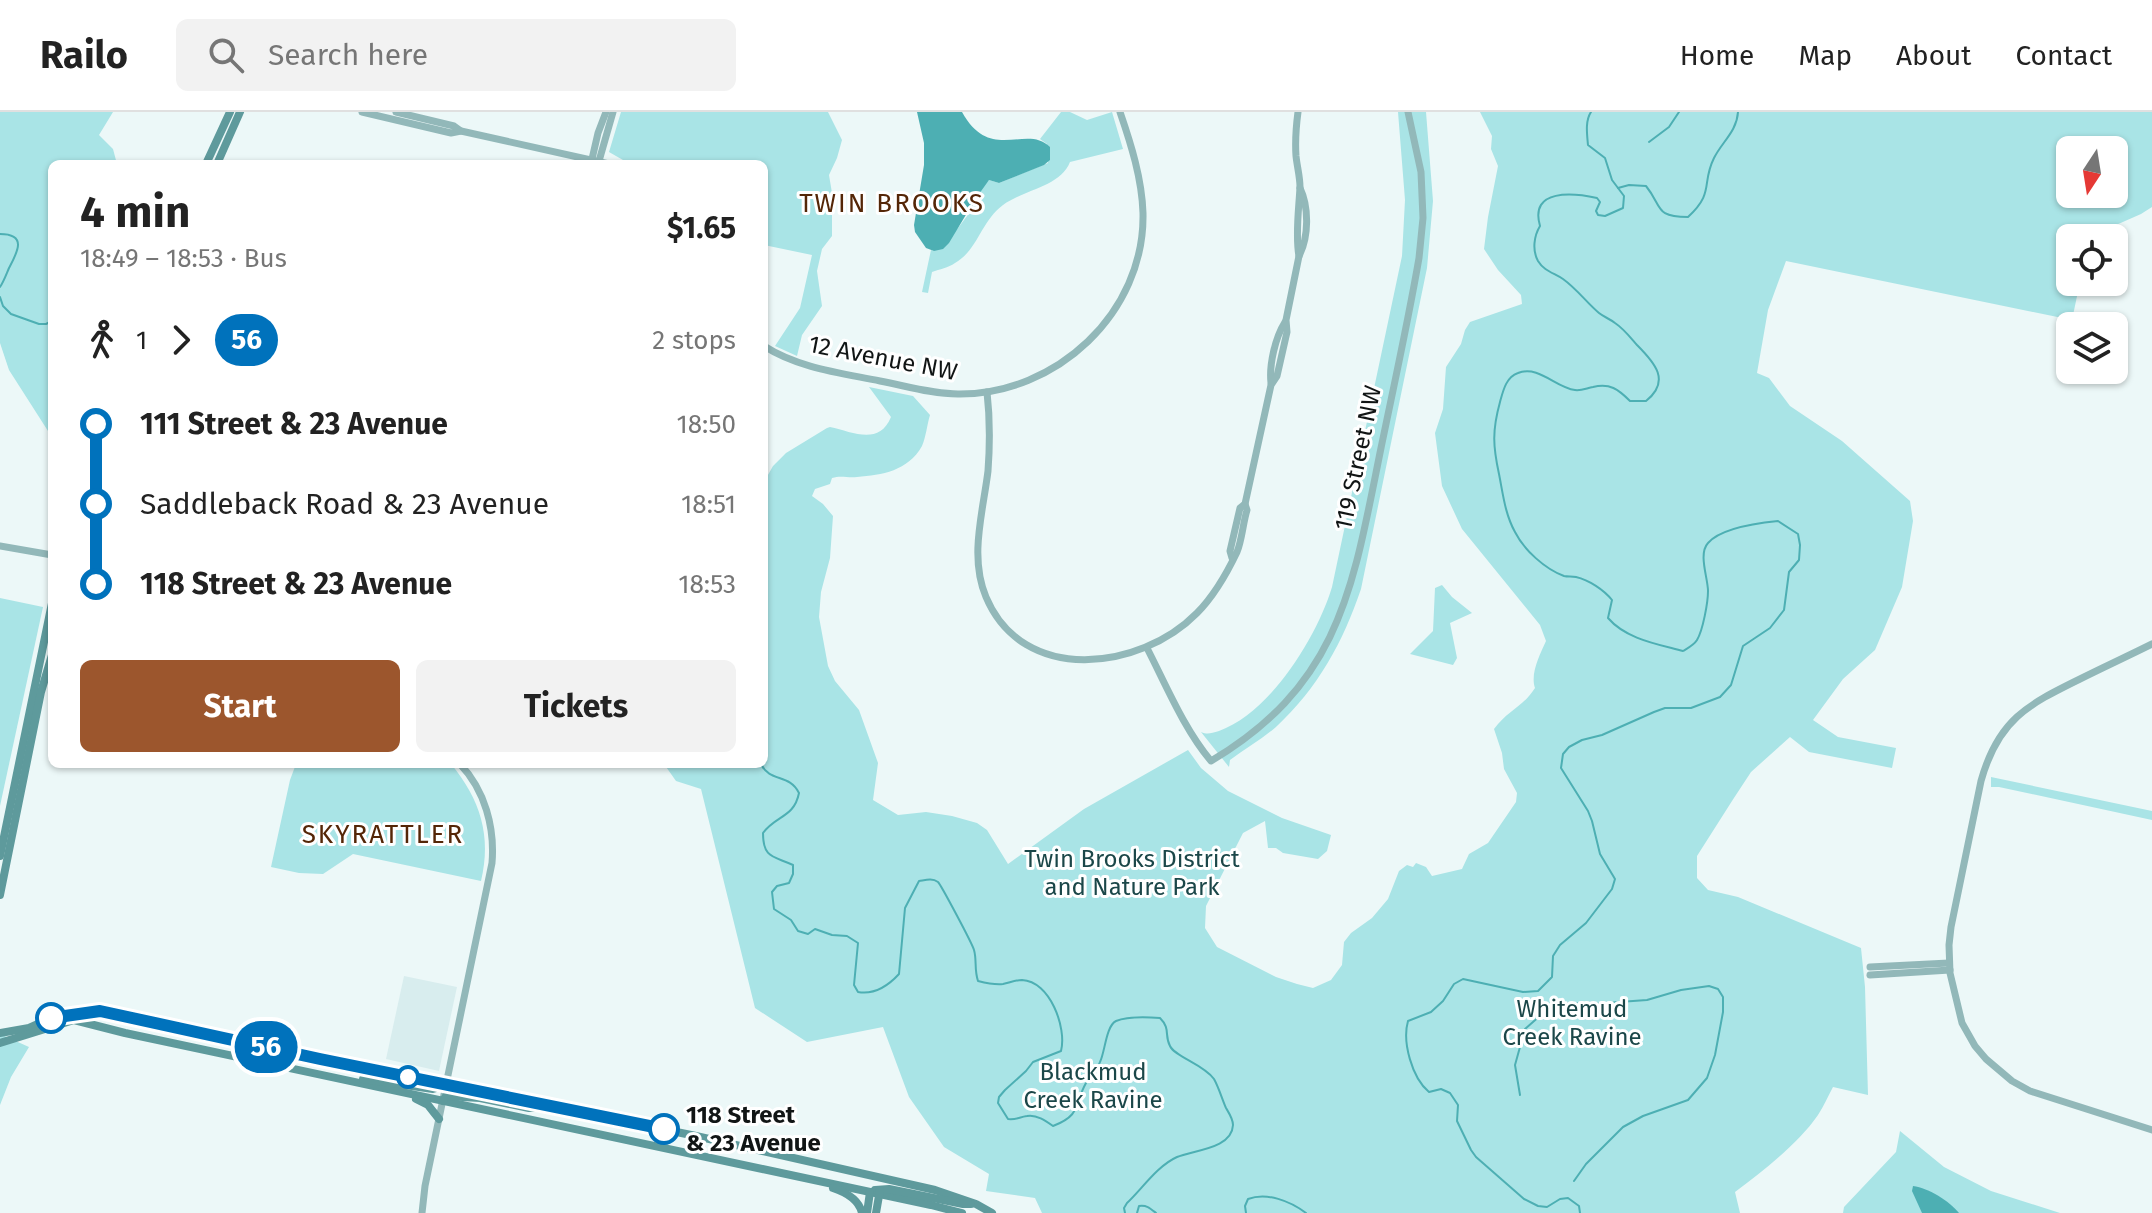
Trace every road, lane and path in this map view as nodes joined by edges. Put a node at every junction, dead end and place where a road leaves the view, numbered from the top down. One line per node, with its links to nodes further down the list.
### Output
1 (230, 112): 11 (main road)
2 (243, 112): 12 (main road)
3 (362, 112): 10 (street)
4 (396, 112): 10 (street)
5 (606, 112): 13 (street)
6 (613, 112): 13 (street)
7 (1120, 112): 15 (street, 12 Avenue NW)
8 (1298, 112): 20 (street)
9 (1408, 112): 20 (street, 119 Street NW)
10 (461, 131): 13 (street)
11 (208, 160)
12 (219, 160)
13 (596, 160)
14 (768, 348): 15 (street, 12 Avenue NW)
15 (987, 392): 20 (street)
16 (0, 546): 17 (street)
17 (48, 554)
18 (48, 622): 23 (main road)
19 (2152, 644): 25 (street)
20 (1147, 648)
21 (48, 668): 24 (main road)
22 (464, 768): 30 (street)
23 (0, 856)
24 (0, 895)
25 (1949, 966): 26 (street); 35 (street)
26 (1870, 971)
27 (0, 1033): 30 (main road)
28 (0, 1043): 29 (main road)
29 (342, 1079): 30 (main road); 31 (main road)
30 (446, 1085): 32 (street); 33 (main road)
31 (401, 1092): 32 (main road); 34 (main road)
32 (443, 1101): 33 (main road); 34 (street); 36 (main road)
33 (553, 1106): 37 (main road)
34 (439, 1119): 40 (street)
35 (2152, 1130)
36 (790, 1175): 38 (main road); 41 (main road)
37 (881, 1178): 38 (main road); 39 (main road)
38 (876, 1191): 39 (main road); 41 (main road); 42 (main road); 43 (main road)
39 (976, 1204): 44 (main road)
40 (422, 1213)
41 (864, 1213)
42 (876, 1213)
43 (962, 1213)
44 (992, 1213)

